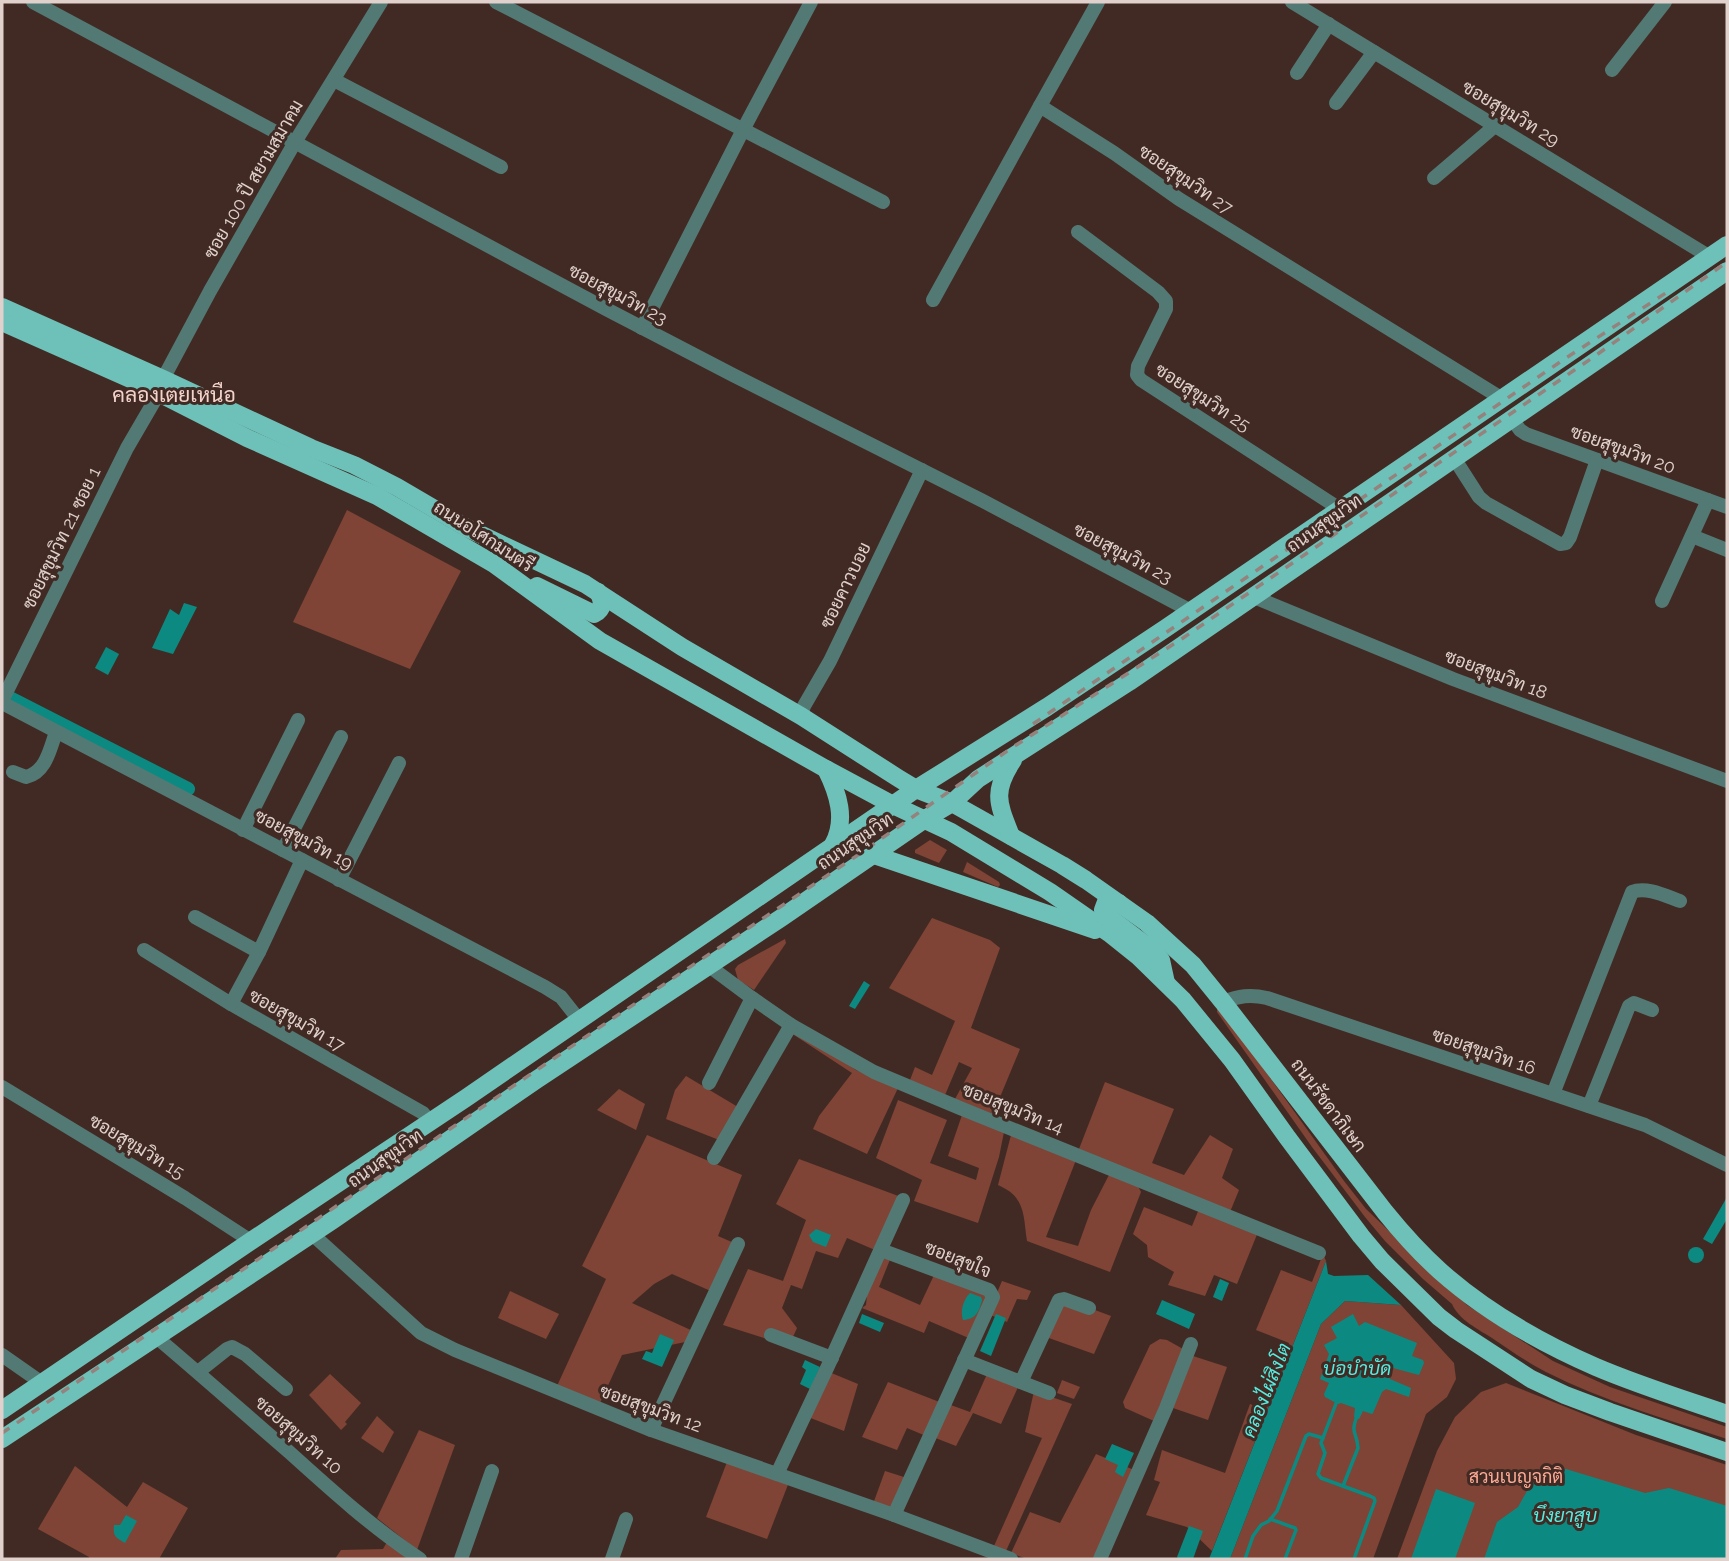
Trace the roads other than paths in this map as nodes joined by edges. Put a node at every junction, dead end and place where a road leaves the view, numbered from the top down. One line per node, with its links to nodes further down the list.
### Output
1 (33, 2): 18 (street, ซอยสุขุมวิท 23)
2 (381, 2): 13 (street, ซอย 100 ปี สยามสมาคม)
3 (496, 2): 17 (street)
4 (811, 2): 17 (street)
5 (1098, 2): 15 (street)
6 (1292, 2): 8 (street, ซอยสุขุมวิท 29)
7 (1665, 2): 11 (street)
8 (1312, 7): 9 (street, ซอยสุขุมวิท 29)
9 (1329, 24): 10 (street, ซอยสุขุมวิท 29); 12 (street)
10 (1374, 52): 14 (street); 16 (street, ซอยสุขุมวิท 29)
11 (1612, 71)
12 (1297, 73)
13 (334, 80): 18 (street, ซอย 100 ปี สยามสมาคม); 19 (street)
14 (1336, 103)
15 (1040, 106): 26 (street); 31 (street, ซอยสุขุมวิท 27)
16 (1496, 125): 20 (street); 24 (street, ซอยสุขุมวิท 29)
17 (744, 128): 21 (street); 29 (street)
18 (295, 142): 29 (street, ซอยสุขุมวิท 23); 30 (street, ซอย 100 ปี สยามสมาคม)
19 (501, 167)
20 (1434, 178)
21 (883, 202)
22 (1078, 232): 38 (street, ซอยสุขุมวิท 25)
23 (1727, 245): 24 (main road, ถนนสุขุมวิท)
24 (1710, 257): 31 (main road, ถนนสุขุมวิท)
25 (1727, 271): 32 (main road, ถนนสุขุมวิท)
26 (933, 300)
27 (2, 307): 30 (main road, ถนนอโศกมนตรี)
28 (2, 322): 30 (main road, ถนนอโศกมนตรี)
29 (642, 328): 35 (street, ซอยสุขุมวิท 23)
30 (161, 386): 41 (main road, ถนนอโศกมนตรี); 42 (main road, ถนนอโศกมนตรี); 46 (street, ซอยสุขุมวิท 21 ซอย 1)
31 (1501, 398): 32 (main road); 38 (main road, ถนนสุขุมวิท)
32 (1513, 419): 33 (main road, ถนนสุขุมวิท); 34 (street, ซอยสุขุมวิท 20)
33 (1454, 458): 34 (street); 43 (main road, ถนนสุขุมวิท)
34 (1597, 460): 36 (street, ซอยสุขุมวิท 20)
35 (922, 470): 45 (street, ซอยสุขุมวิท 23); 47 (street, ซอยคาวบอย)
36 (1708, 500): 37 (street, ซอยสุขุมวิท 20); 39 (street)
37 (1727, 507)
38 (1340, 509): 45 (main road, ถนนสุขุมวิท)
39 (1692, 536): 40 (street); 44 (street)
40 (1727, 550)
41 (505, 572): 42 (main road); 53 (main road, ถนนอโศกมนตรี)
42 (598, 592): 47 (main road, ถนนอโศกมนตรี)
43 (1254, 597): 51 (main road, ถนนสุขุมวิท); 55 (street, ซอยสุขุมวิท 18)
44 (1662, 601)
45 (1191, 611): 56 (main road, ถนนสุขุมวิท)
46 (2, 701): 49 (street, ซอยสุขุมวิท 19)
47 (801, 716): 56 (main road, ถนนอโศกมนตรี)
48 (298, 720): 60 (street)
49 (56, 732): 54 (street); 60 (street, ซอยสุขุมวิท 19)
50 (341, 737): 63 (street)
51 (1017, 754): 57 (main road, ถนนสุขุมวิท); 61 (main road)
52 (400, 763): 66 (street)
53 (827, 769): 58 (main road, ถนนอโศกมนตรี); 62 (main road)
54 (13, 772)
55 (1727, 781)
56 (916, 789): 57 (main road, ถนนรัชดาภิเษก); 58 (main road, ถนนสุขุมวิท)
57 (952, 803): 59 (main road, ถนนสุขุมวิท); 61 (main road, ถนนรัชดาภิเษก)
58 (893, 805): 59 (main road, ถนนอโศกมนตรี); 62 (main road, ถนนสุขุมวิท)
59 (925, 819): 64 (main road, ถนนสุขุมวิท); 70 (main road)
60 (243, 830): 63 (street, ซอยสุขุมวิท 19)
61 (1011, 836): 68 (main road, ถนนรัชดาภิเษก)
62 (833, 845): 79 (main road, ถนนสุขุมวิท)
63 (283, 850): 65 (street, ซอยสุขุมวิท 19)
64 (874, 855): 70 (main road); 73 (main road, ถนนสุขุมวิท)
65 (302, 860): 66 (street, ซอยสุขุมวิท 19); 72 (street)
66 (339, 880): 79 (street, ซอยสุขุมวิท 19)
67 (1680, 901): 83 (street)
68 (1119, 903): 74 (main road); 76 (main road, ถนนรัชดาภิเษก)
69 (195, 917): 72 (street)
70 (1109, 933): 74 (main road)
71 (144, 950): 77 (street, ซอยสุขุมวิท 17)
72 (259, 952): 77 (street)
73 (709, 966): 75 (street, ซอยสุขุมวิท 14); 89 (main road, ถนนสุขุมวิท)
74 (1166, 983): 110 (main road)
75 (752, 998): 80 (street, ซอยสุขุมวิท 14); 81 (street)
76 (1223, 1002): 83 (street, ซอยสุขุมวิท 16); 107 (main road, ถนนรัชดาภิเษก)
77 (232, 1004): 85 (street, ซอยสุขุมวิท 17)
78 (1652, 1010): 84 (street)
79 (580, 1021): 85 (main road, ถนนสุขุมวิท)
80 (791, 1025): 86 (street); 93 (street, ซอยสุขุมวิท 14)
81 (709, 1083)
82 (2, 1087): 90 (street, ซอยสุขุมวิท 15)
83 (1553, 1094): 84 (street, ซอยสุขุมวิท 16)
84 (1589, 1106): 87 (street, ซอยสุขุมวิท 16)
85 (430, 1122): 90 (main road, ถนนสุขุมวิท)
86 (714, 1158)
87 (1727, 1165)
88 (903, 1200): 92 (street)
89 (312, 1234): 96 (main road, ถนนสุขุมวิท); 108 (street, ซอยสุขุมวิท 12)
90 (251, 1241): 102 (main road, ถนนสุขุมวิท)
91 (738, 1244): 108 (street)
92 (881, 1250): 99 (street); 100 (street, ซอยสุขใจ)
93 (1319, 1254)
94 (1089, 1308): 103 (street)
95 (771, 1335): 99 (street)
96 (155, 1336): 101 (street, ซอยสุขุมวิท 10); 109 (main road, ถนนสุขุมวิท)
97 (1191, 1344): 119 (street)
98 (2, 1355): 102 (street)
99 (832, 1358): 112 (street)
100 (964, 1360): 103 (street); 113 (street, ซอยสุขใจ)
101 (198, 1372): 104 (street); 115 (street, ซอยสุขุมวิท 10)
102 (42, 1382): 106 (main road, ถนนสุขุมวิท)
103 (1021, 1382): 105 (street)
104 (286, 1389)
105 (1049, 1393)
106 (2, 1410)
107 (1727, 1414)
108 (651, 1430): 112 (street, ซอยสุขุมวิท 12)
109 (2, 1439)
110 (1727, 1452)
111 (492, 1471): 116 (street)
112 (777, 1474): 113 (street, ซอยสุขุมวิท 12)
113 (894, 1515): 118 (street, ซอยสุขุมวิท 12)
114 (626, 1520): 117 (street)
115 (420, 1559)
116 (461, 1559)
117 (612, 1559)
118 (1011, 1559)
119 (1100, 1559)

